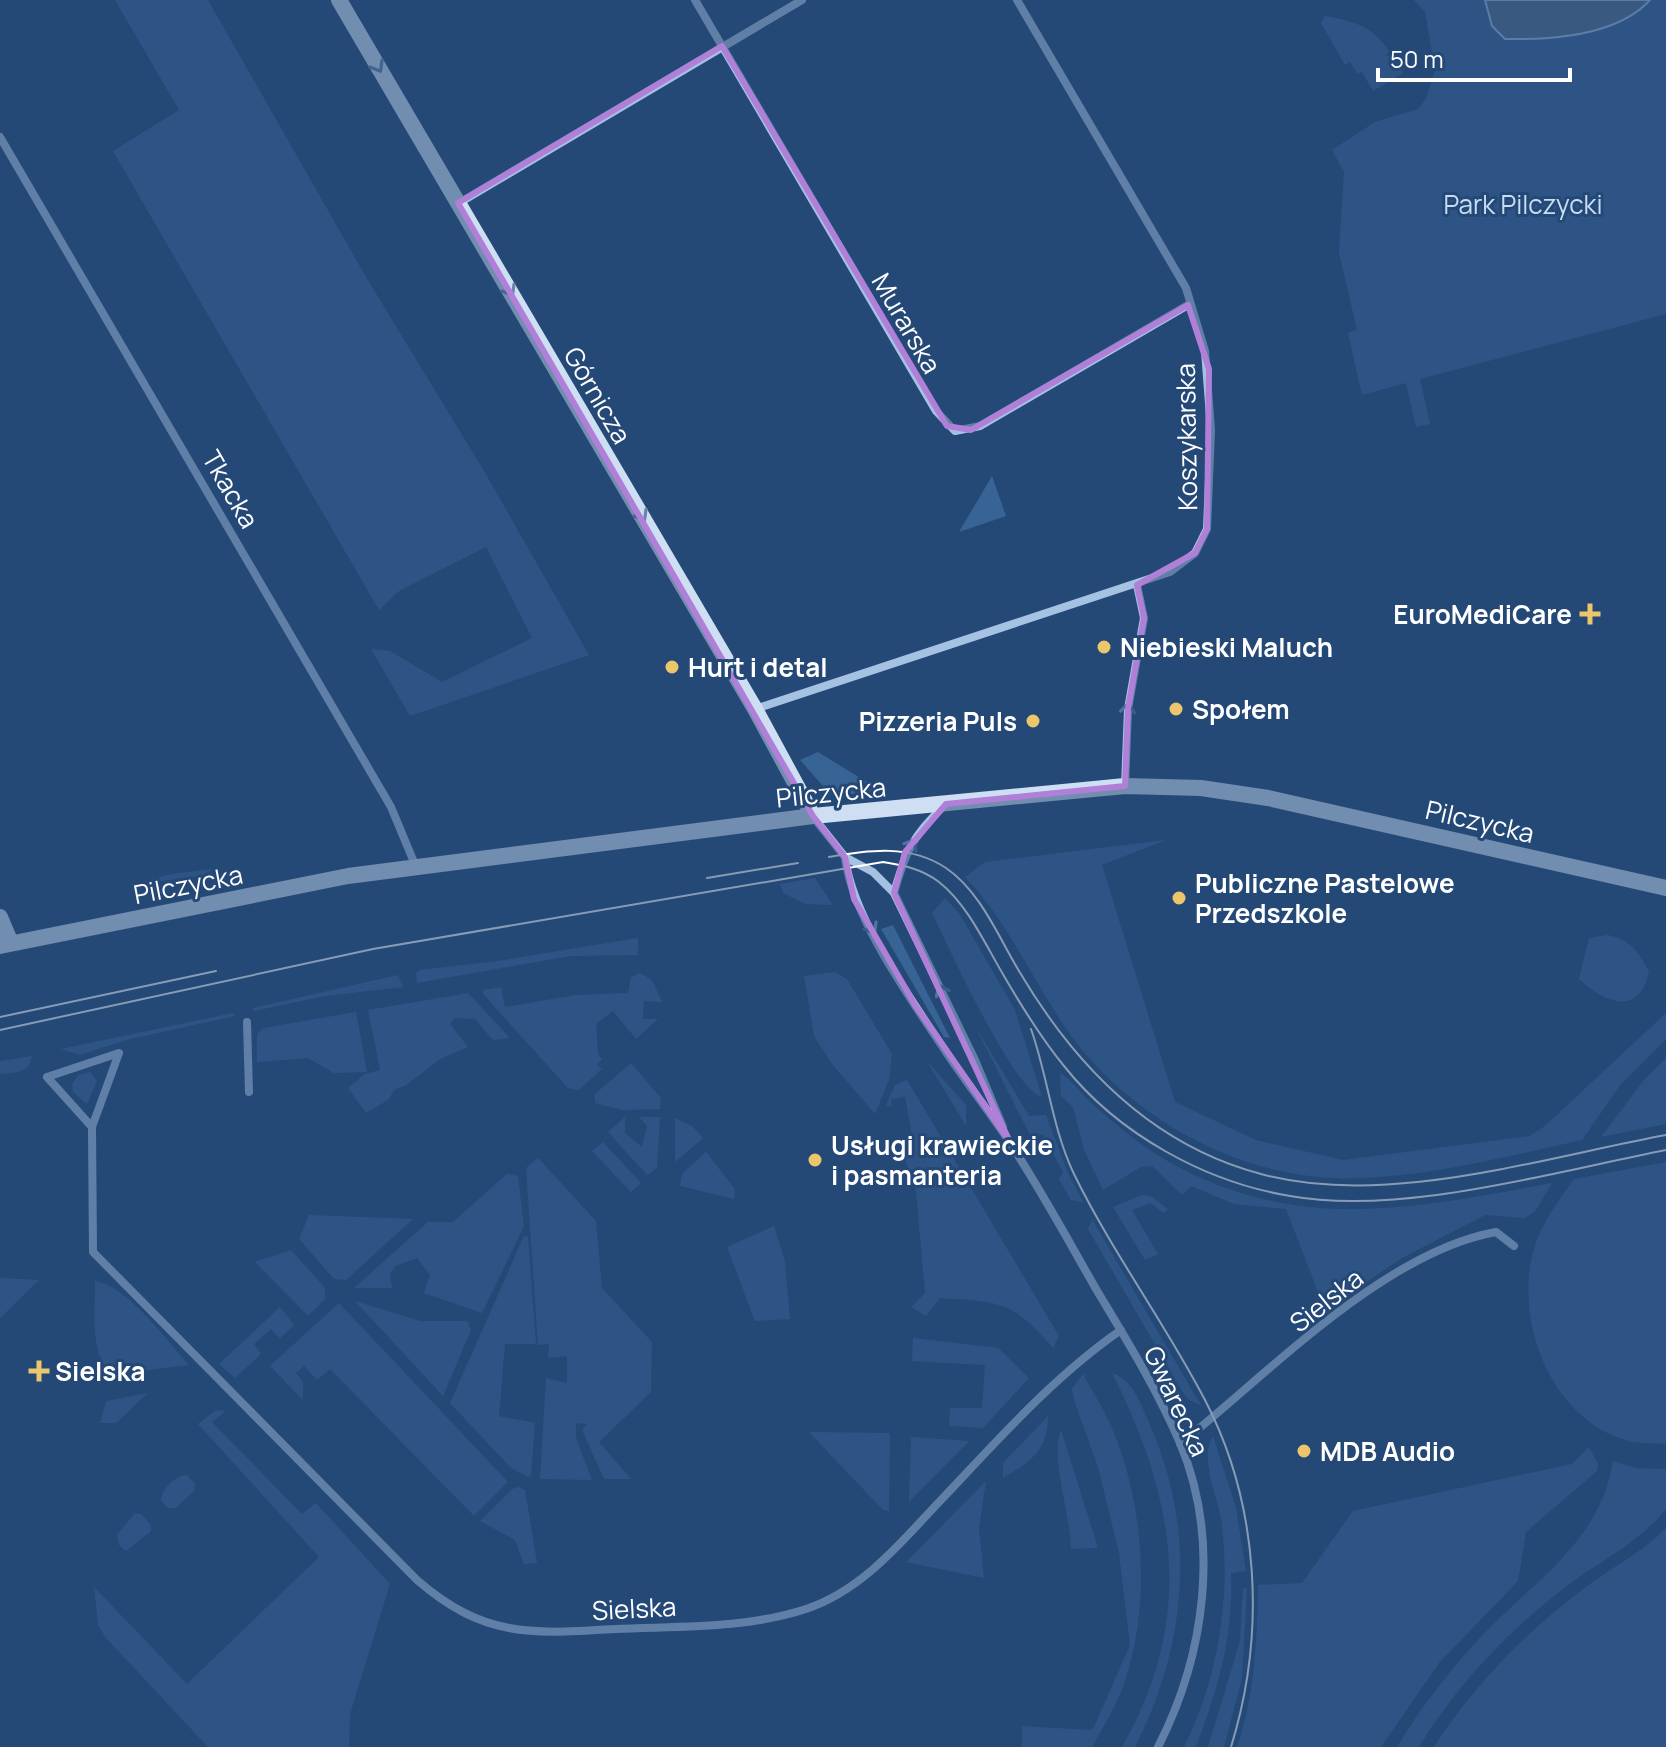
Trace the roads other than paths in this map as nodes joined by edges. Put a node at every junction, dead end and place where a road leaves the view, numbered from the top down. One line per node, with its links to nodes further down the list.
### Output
1 (339, 0): 7 (street, Górnicza, one-way to 7)
2 (695, 0): 5 (street, Murarska)
3 (802, 0): 5 (street)
4 (1017, 0): 8 (street, Koszykarska)
5 (722, 46): 7 (street); 8 (street, Murarska)
6 (0, 137): 15 (street, Tkacka)
7 (458, 203): 10 (street, Górnicza, one-way to 10)
8 (1188, 305): 9 (street, Koszykarska)
9 (1137, 585): 10 (street, Koszykarska); 11 (street, one-way to 9)
10 (755, 709): 13 (street, Górnicza)
11 (1125, 786): 12 (street, Pilczycka); 16 (street, Pilczycka)
12 (946, 804): 13 (street, Pilczycka); 17 (street, one-way to 12)
13 (813, 816): 14 (street, Gwarecka); 15 (street, Pilczycka)
14 (845, 857): 17 (street, Gwarecka); 23 (street, Gwarecka, one-way to 23)
15 (416, 867): 19 (street, Pilczycka)
16 (1666, 888)
17 (894, 893): 23 (street, Gwarecka, one-way to 17)
18 (0, 917): 19 (street)
19 (6, 945)
20 (247, 1022): 21 (street)
21 (249, 1092)
22 (92, 1127): 22 (street); 25 (street, Sielska)
23 (1010, 1142): 25 (street, Gwarecka)
24 (1514, 1246): 26 (street, Sielska)
25 (1121, 1330): 26 (street, Gwarecka)
26 (1180, 1444): 27 (street, Gwarecka)
27 (1158, 1747)

